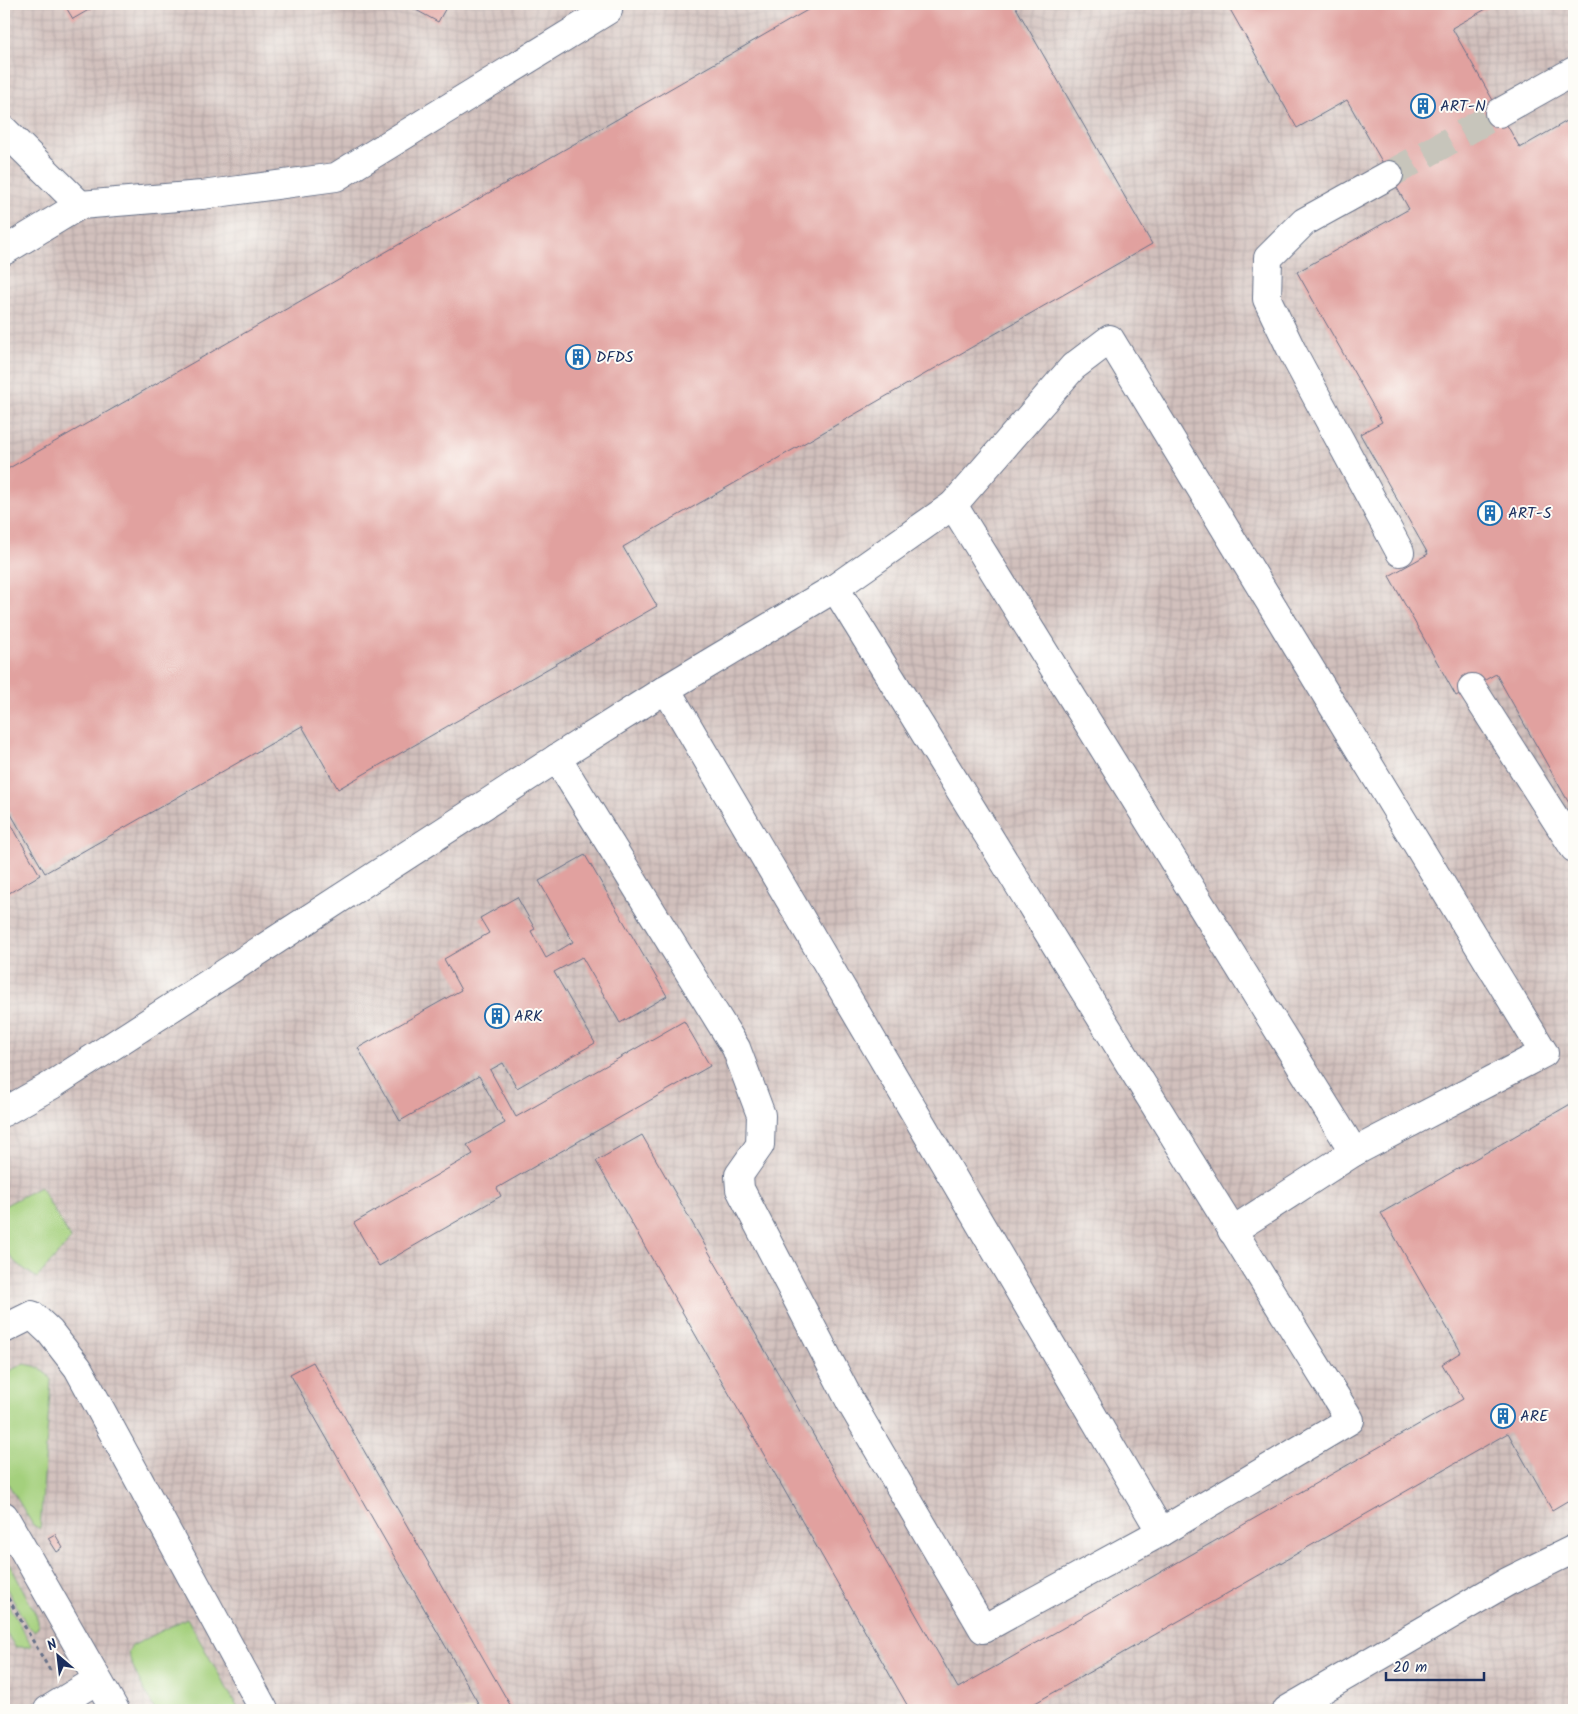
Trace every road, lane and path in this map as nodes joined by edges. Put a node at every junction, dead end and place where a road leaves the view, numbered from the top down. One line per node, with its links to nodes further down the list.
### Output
1 (608, 4): 6 (street)
2 (1574, 71): 3 (street)
3 (1499, 113)
4 (4, 130): 6 (street)
5 (1389, 175): 9 (street)
6 (80, 205): 7 (street)
7 (4, 251)
8 (953, 505): 10 (street); 16 (street); 16 (street)
9 (1400, 552)
10 (834, 588): 12 (street); 17 (street)
11 (1472, 688): 14 (street)
12 (666, 689): 13 (street); 20 (street)
13 (557, 758): 15 (street); 20 (street)
14 (1574, 848)
15 (4, 1112)
16 (1354, 1152): 17 (street)
17 (1232, 1231): 20 (street)
18 (4, 1329): 26 (street)
19 (4, 1516): 23 (street)
20 (1161, 1532)
21 (1574, 1549): 27 (street)
22 (4, 1591): 24 (path)
23 (97, 1680): 24 (street); 25 (street)
24 (57, 1705)
25 (115, 1710)
26 (264, 1710)
27 (1287, 1710)

